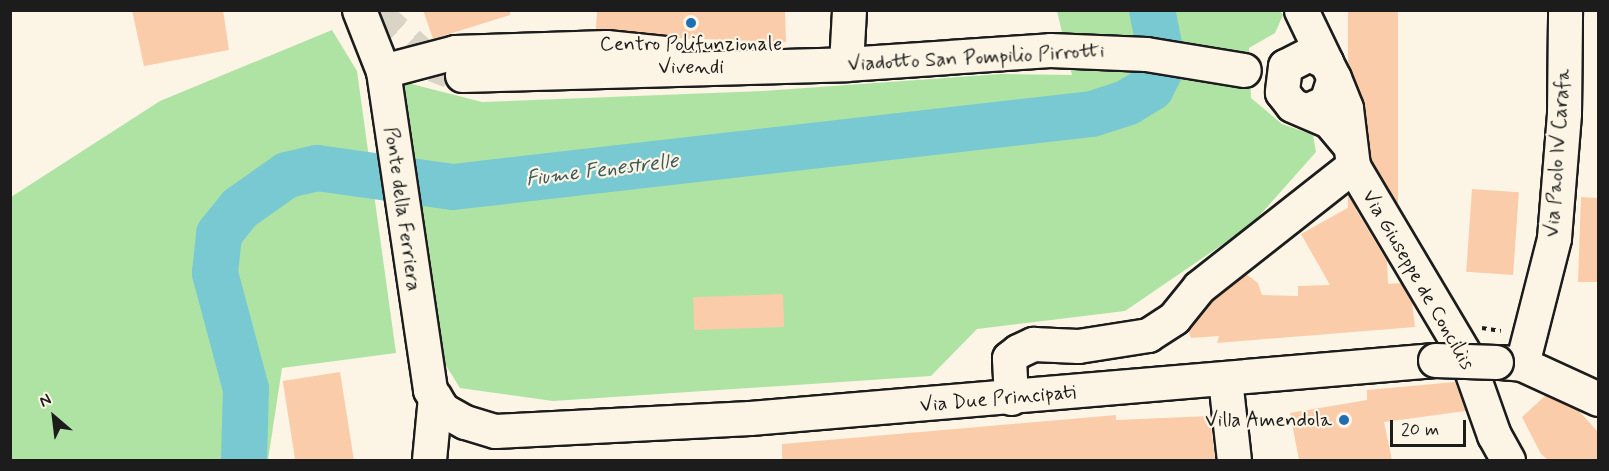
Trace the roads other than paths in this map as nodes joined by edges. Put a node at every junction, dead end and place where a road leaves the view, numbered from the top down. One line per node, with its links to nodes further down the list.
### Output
1 (359, 10): 6 (street)
2 (386, 10): 6 (street)
3 (849, 10): 8 (street)
4 (1300, 10): 7 (street); 11 (street)
5 (1565, 10): 15 (street, Via Paolo IV Carafa)
6 (381, 62): 9 (street); 16 (street, Ponte della Ferriera)
7 (1288, 63): 10 (street); 11 (street); 13 (street)
8 (846, 64): 9 (street, Viadotto San Pompilio Pirrotti); 10 (street, Viadotto San Pompilio Pirrotti)
9 (706, 69): 12 (street, Viadotto San Pompilio Pirrotti)
10 (1240, 69): 13 (street, Via Giuseppe de Conciliis)
11 (1330, 70): 13 (street); 14 (street)
12 (462, 75)
13 (1298, 104): 14 (street, Via Giuseppe de Conciliis)
14 (1351, 155): 19 (street); 23 (street, Via Giuseppe de Conciliis)
15 (1509, 363): 17 (street, Via Due Principati, bridge); 20 (street, Via Due Principati)
16 (424, 365): 18 (street, Via Due Principati)
17 (1225, 379): 19 (street, Via Due Principati); 22 (street)
18 (435, 397): 19 (street, Via Due Principati); 21 (street)
19 (1011, 398)
20 (1599, 399)
21 (429, 460)
22 (1234, 460)
23 (1508, 460)

